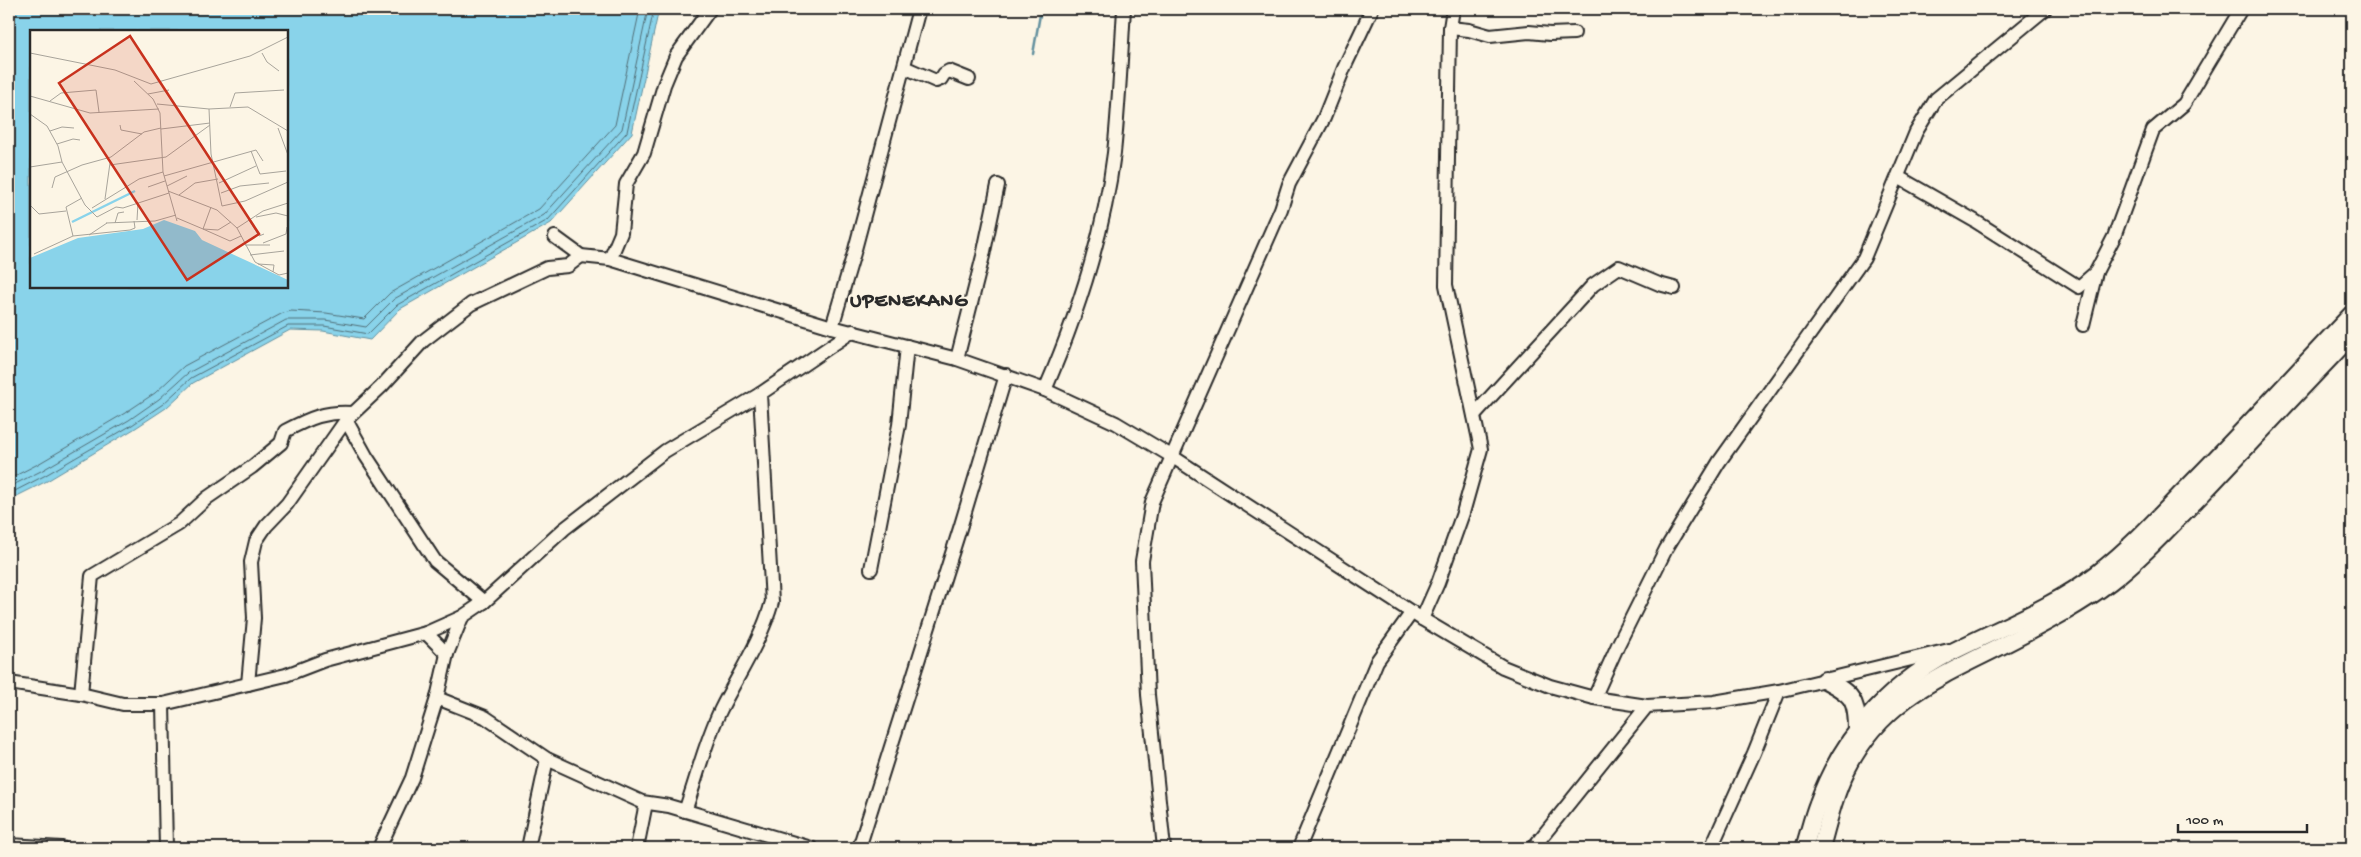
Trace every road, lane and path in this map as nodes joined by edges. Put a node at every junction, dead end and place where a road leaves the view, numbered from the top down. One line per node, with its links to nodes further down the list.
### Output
1 (710, 9): 16 (street)
2 (919, 9): 10 (street)
3 (1124, 9): 27 (street)
4 (1372, 9): 31 (street)
5 (2045, 9): 12 (street)
6 (2241, 9): 17 (street)
7 (1450, 10): 8 (street)
8 (1450, 28): 9 (street); 29 (street)
9 (1574, 33)
10 (904, 67): 11 (street); 21 (street)
11 (969, 79)
12 (1898, 177): 17 (street); 45 (street)
13 (998, 185): 25 (street)
14 (555, 236): 15 (street)
15 (581, 256): 16 (street); 30 (street)
16 (610, 259): 21 (street)
17 (2096, 272): 20 (street)
18 (1674, 288): 29 (street)
19 (2352, 314): 37 (main road)
20 (2083, 325)
21 (832, 326): 22 (street)
22 (853, 331): 24 (street); 28 (street)
23 (2352, 335): 65 (main road)
24 (907, 346): 25 (street); 32 (street)
25 (957, 359): 26 (street)
26 (1006, 375): 27 (street); 59 (street)
27 (1045, 390): 31 (street)
28 (760, 394): 33 (street); 51 (street)
29 (1474, 415): 34 (street)
30 (350, 417): 33 (street); 41 (street); 43 (street)
31 (1173, 457): 34 (street); 60 (street)
32 (871, 569)
33 (484, 602): 35 (street)
34 (1417, 615): 45 (street); 61 (street)
35 (462, 617): 36 (street); 38 (street)
36 (426, 633): 38 (street); 41 (street)
37 (1961, 646): 39 (street); 48 (main road)
38 (447, 654): 44 (street)
39 (1826, 680): 42 (street); 48 (main road)
40 (9, 683): 43 (street)
41 (248, 684): 46 (street)
42 (1779, 691): 47 (street); 63 (street)
43 (81, 694): 46 (street)
44 (437, 698): 49 (street); 55 (street)
45 (1594, 698): 47 (street)
46 (163, 704): 54 (street)
47 (1647, 706): 62 (street)
48 (1857, 730): 64 (main road)
49 (547, 758): 50 (street); 56 (street)
50 (646, 803): 51 (street); 57 (street)
51 (686, 811): 58 (street)
52 (9, 844): 53 (street)
53 (62, 848)
54 (166, 848)
55 (379, 848)
56 (528, 848)
57 (637, 848)
58 (811, 848)
59 (859, 848)
60 (1164, 848)
61 (1299, 848)
62 (1533, 848)
63 (1711, 848)
64 (1804, 848)
65 (1821, 848)

